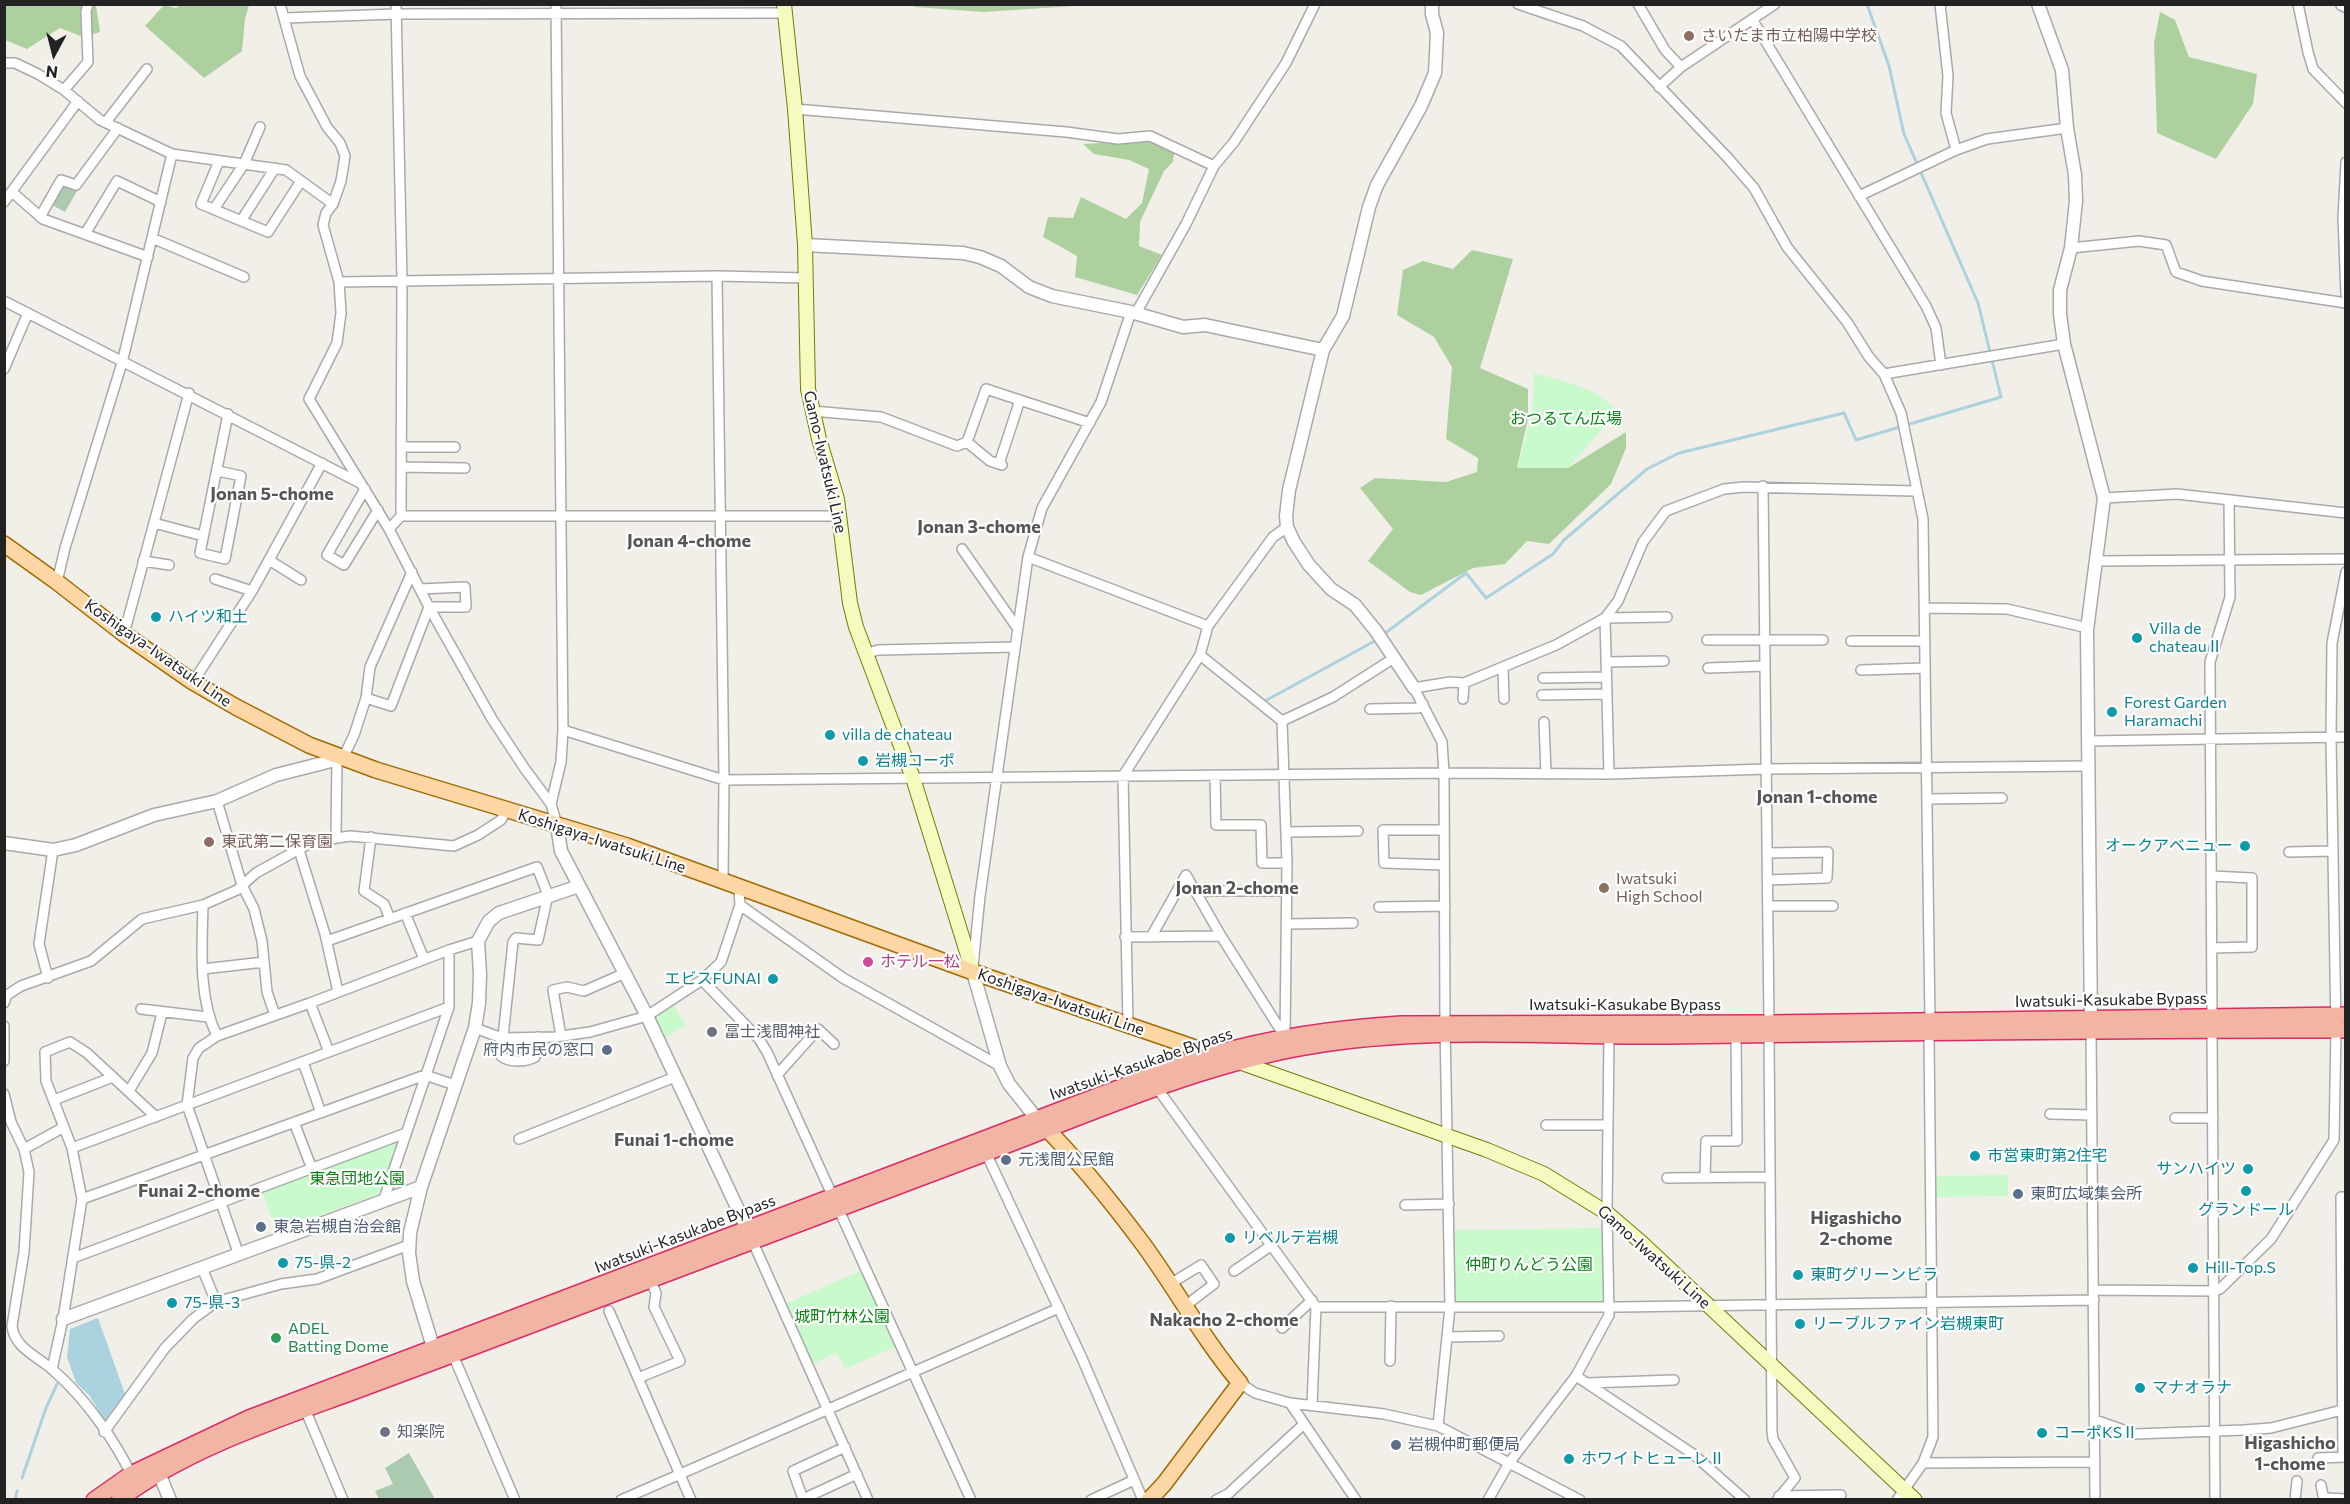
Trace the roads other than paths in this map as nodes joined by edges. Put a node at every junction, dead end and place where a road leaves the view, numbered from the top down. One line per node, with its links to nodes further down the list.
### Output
1 (88, 4): 21 (street)
2 (280, 4): 15 (street)
3 (1315, 4): 34 (street)
4 (1432, 4): 63 (street)
5 (1518, 4): 20 (street)
6 (1638, 4): 18 (street)
7 (1775, 4): 16 (street)
8 (1940, 4): 29 (street)
9 (2038, 4): 28 (street)
10 (2298, 4): 23 (street)
11 (396, 9): 12 (street); 15 (street); 54 (street)
12 (556, 9): 13 (street); 52 (street)
13 (716, 9): 14 (street)
14 (784, 9): 24 (main road, Gamo-Iwatsuki Line)
15 (285, 18): 41 (street)
16 (1752, 19): 18 (street); 38 (street)
17 (4, 63): 21 (street)
18 (1681, 67): 20 (street)
19 (147, 69): 25 (street)
20 (1659, 87): 67 (street)
21 (64, 90): 22 (street)
22 (78, 101): 25 (street); 37 (street)
23 (2346, 103)
24 (795, 109): 34 (street); 47 (main road, Gamo-Iwatsuki Line)
25 (106, 123): 27 (street)
26 (260, 127): 33 (street)
27 (118, 128): 30 (street); 43 (street)
28 (2067, 128): 29 (street); 48 (street)
29 (1956, 150): 38 (street)
30 (172, 154): 31 (street); 40 (street)
31 (219, 161): 33 (street); 42 (street)
32 (2346, 162): 56 (street)
33 (244, 164): 35 (street); 42 (street)
34 (1214, 166): 59 (street)
35 (275, 168): 36 (street); 44 (street)
36 (301, 181): 41 (street); 44 (street)
37 (12, 192): 39 (street); 43 (street)
38 (1859, 196): 65 (street)
39 (4, 202)
40 (161, 202): 45 (street); 46 (street)
41 (333, 204): 55 (street)
42 (214, 209): 44 (street)
43 (40, 217): 45 (street)
44 (241, 221)
45 (85, 234): 49 (street)
46 (152, 238): 49 (street); 51 (street)
47 (805, 245): 53 (main road, Gamo-Iwatsuki Line); 59 (street)
48 (2071, 248): 58 (street); 61 (street)
49 (148, 257): 64 (street)
50 (717, 276): 52 (street); 53 (street); 87 (street)
51 (244, 277)
52 (559, 278): 54 (street); 89 (street)
53 (806, 278): 70 (main road, Gamo-Iwatsuki Line)
54 (402, 280): 55 (street); 74 (street)
55 (339, 282): 80 (street)
56 (2346, 295)
57 (4, 301): 60 (street)
58 (2346, 303)
59 (1134, 312): 63 (street); 72 (street)
60 (28, 313): 62 (street); 64 (street)
61 (2064, 344): 65 (street); 83 (street)
62 (9, 348): 66 (street)
63 (1323, 350): 92 (street)
64 (122, 363): 68 (street); 108 (street)
65 (1941, 364): 67 (street)
66 (4, 369)
67 (1884, 374): 82 (street)
68 (189, 393): 71 (street); 91 (street)
69 (1020, 400): 72 (street); 73 (street); 73 (street)
70 (812, 411): 73 (street); 90 (main road, Gamo-Iwatsuki Line)
71 (228, 414): 76 (street); 79 (street)
72 (1090, 423): 97 (street)
73 (967, 442)
74 (401, 447): 75 (street); 77 (street)
75 (455, 447)
76 (322, 463): 80 (street); 99 (street)
77 (401, 467): 78 (street); 88 (street)
78 (465, 468)
79 (218, 471): 94 (street); 94 (street)
80 (364, 486): 85 (street); 85 (street)
81 (1763, 486): 82 (street); 114 (street); 120 (street)
82 (1915, 491): 112 (street)
83 (2104, 498): 84 (street); 101 (street)
84 (2229, 500): 86 (street); 102 (street)
85 (378, 510): 93 (street)
86 (2346, 513)
87 (722, 515): 89 (street); 90 (street); 166 (street)
88 (401, 516): 89 (street); 93 (street)
89 (560, 516): 149 (street)
90 (840, 516): 125 (main road, Gamo-Iwatsuki Line)
91 (154, 523): 94 (street); 100 (street)
92 (1287, 527): 115 (street); 127 (street)
93 (389, 529): 104 (street)
94 (203, 536)
95 (4, 544): 108 (main road, Koshigaya-Iwatsuki Line)
96 (962, 549): 117 (street)
97 (1028, 557): 115 (street); 117 (street)
98 (2346, 559): 102 (street)
99 (269, 560): 107 (street); 110 (street)
100 (143, 561): 103 (street); 118 (street)
101 (2097, 561): 102 (street); 116 (street)
102 (2230, 561): 152 (street)
103 (169, 565)
104 (412, 572): 109 (street); 142 (street)
105 (2346, 572): 151 (street)
106 (215, 579): 110 (street)
107 (301, 580)
108 (57, 582): 118 (main road, Koshigaya-Iwatsuki Line)
109 (420, 589): 111 (street); 111 (street)
110 (252, 591): 137 (street)
111 (429, 607): 142 (street); 170 (street)
112 (1924, 608): 116 (street); 122 (street)
113 (1667, 617): 114 (street)
114 (1605, 618): 129 (street); 131 (street)
115 (1208, 626): 126 (street)
116 (2088, 628): 153 (street)
117 (1018, 629): 124 (street)
118 (124, 634): 137 (main road, Koshigaya-Iwatsuki Line)
119 (1707, 640): 120 (street)
120 (1765, 640): 121 (street); 130 (street)
121 (1823, 640)
122 (1925, 640): 123 (street); 133 (street)
123 (1851, 641)
124 (1015, 647): 125 (street); 165 (street)
125 (865, 654): 164 (main road, Gamo-Iwatsuki Line)
126 (1200, 654): 147 (street); 163 (street)
127 (1394, 658): 139 (street); 147 (street)
128 (1665, 661): 129 (street)
129 (1606, 662): 135 (street)
130 (1765, 666): 132 (street); 156 (street)
131 (1503, 668): 138 (street); 144 (street)
132 (1708, 668)
133 (1925, 668): 134 (street); 157 (street)
134 (1862, 670)
135 (1606, 677): 136 (street); 140 (street)
136 (1543, 678)
137 (193, 681): 154 (main road, Koshigaya-Iwatsuki Line)
138 (1464, 683): 139 (street); 143 (street)
139 (1414, 688): 145 (street)
140 (1607, 694): 141 (street); 160 (street)
141 (1542, 695)
142 (366, 698): 154 (street)
143 (1463, 699)
144 (1504, 699)
145 (1423, 704): 146 (street); 158 (street)
146 (1370, 709)
147 (1282, 721): 162 (street)
148 (1544, 722): 159 (street)
149 (563, 730): 166 (street); 170 (street)
150 (2346, 737): 151 (street)
151 (2331, 738): 152 (street); 181 (street)
152 (2210, 739): 153 (street); 186 (street)
153 (2089, 741): 155 (street)
154 (340, 759): 169 (street); 171 (main road, Koshigaya-Iwatsuki Line); 176 (street)
155 (2089, 766): 157 (street); 233 (street)
156 (1767, 769): 157 (street); 160 (street); 183 (street)
157 (1926, 770): 168 (street)
158 (1444, 773): 159 (street); 162 (street); 173 (street)
159 (1546, 774): 160 (street)
160 (1609, 774)
161 (1215, 775): 162 (street); 163 (street); 184 (street)
162 (1284, 775): 174 (street)
163 (1123, 776): 165 (street); 208 (street)
164 (913, 778): 165 (street); 166 (street); 217 (main road, Gamo-Iwatsuki Line)
165 (998, 778): 217 (street)
166 (724, 780): 188 (street)
167 (2002, 798): 168 (street)
168 (1927, 799): 236 (street)
169 (217, 801): 179 (street); 191 (street)
170 (551, 804): 172 (street)
171 (507, 810): 172 (main road, Koshigaya-Iwatsuki Line); 177 (street)
172 (557, 825): 188 (main road, Koshigaya-Iwatsuki Line); 192 (street)
173 (1444, 830): 185 (street); 185 (street)
174 (1286, 831): 175 (street); 184 (street)
175 (1358, 831)
176 (336, 837): 177 (street); 180 (street)
177 (371, 837): 204 (street)
178 (4, 843): 179 (street)
179 (53, 850): 219 (street)
180 (299, 850): 191 (street); 210 (street)
181 (2333, 851): 182 (street); 189 (street)
182 (2289, 852)
183 (1767, 853): 187 (street); 187 (street)
184 (1287, 863): 195 (street)
185 (1444, 865): 199 (street)
186 (2211, 876): 212 (street); 212 (street)
187 (1767, 880): 200 (street)
188 (723, 882): 193 (main road, Koshigaya-Iwatsuki Line)
189 (2333, 884): 190 (street); 231 (street)
190 (2346, 884)
191 (242, 885): 197 (street); 215 (street)
192 (579, 886): 196 (street); 218 (street)
193 (739, 889): 198 (street); 217 (main road, Koshigaya-Iwatsuki Line)
194 (1195, 891): 195 (street); 207 (street); 209 (street)
195 (1287, 891): 206 (street)
196 (548, 896): 203 (street); 211 (street); 245 (street)
197 (203, 905): 216 (street); 219 (street)
198 (740, 905): 220 (street); 252 (street)
199 (1445, 906): 202 (street); 238 (street)
200 (1768, 906): 201 (street); 237 (street)
201 (1833, 906)
202 (1379, 907)
203 (405, 913): 204 (street); 214 (street)
204 (390, 918): 210 (street)
205 (1353, 923): 206 (street)
206 (1286, 924): 244 (street)
207 (1221, 936): 209 (street); 244 (street)
208 (1125, 937): 209 (street); 232 (street)
209 (1151, 937)
210 (327, 940): 221 (street)
211 (478, 941): 213 (street); 235 (street)
212 (2212, 948): 230 (street)
213 (449, 950): 214 (street); 224 (street)
214 (424, 959): 221 (street)
215 (264, 962): 216 (street); 227 (street)
216 (203, 969): 229 (street)
217 (973, 972): 232 (main road, Koshigaya-Iwatsuki Line); 252 (street)
218 (625, 973): 228 (street); 241 (street)
219 (48, 978): 222 (street)
220 (702, 980): 228 (street); 254 (street)
221 (338, 992): 223 (street)
222 (4, 1003)
223 (310, 1003): 227 (street); 247 (street)
224 (449, 1007): 247 (street); 253 (street)
225 (141, 1010): 226 (street)
226 (162, 1012): 229 (street); 259 (street)
227 (275, 1015): 240 (street)
228 (647, 1016): 241 (street); 256 (street)
229 (208, 1017): 240 (street)
230 (2212, 1023): 231 (highway, Iwatsuki-Kasukabe Bypass); 233 (highway, Iwatsuki-Kasukabe Bypass); 268 (street)
231 (2341, 1023): 305 (street)
232 (1128, 1024): 248 (main road, Koshigaya-Iwatsuki Line)
233 (2091, 1024): 236 (highway, Iwatsuki-Kasukabe Bypass); 265 (street)
234 (4, 1026): 249 (street)
235 (475, 1028): 245 (street); 257 (street)
236 (1930, 1028): 237 (highway, Iwatsuki-Kasukabe Bypass); 308 (street)
237 (1769, 1029): 238 (highway, Iwatsuki-Kasukabe Bypass); 239 (highway, Iwatsuki-Kasukabe Bypass); 284 (street)
238 (1445, 1030): 242 (highway, Iwatsuki-Kasukabe Bypass); 244 (highway, Iwatsuki-Kasukabe Bypass); 251 (highway, Iwatsuki-Kasukabe Bypass); 275 (street)
239 (1736, 1035): 242 (highway, Iwatsuki-Kasukabe Bypass); 286 (street)
240 (217, 1036): 262 (street)
241 (561, 1036): 243 (street)
242 (1609, 1036): 272 (street)
243 (538, 1037): 245 (street); 245 (street)
244 (1286, 1037): 248 (highway, Iwatsuki-Kasukabe Bypass)
245 (502, 1038)
246 (834, 1044): 254 (street)
247 (329, 1052): 250 (street)
248 (1214, 1054): 251 (main road, Koshigaya-Iwatsuki Line); 270 (highway, Iwatsuki-Kasukabe Bypass)
249 (4, 1061)
250 (303, 1062): 262 (street); 263 (street)
251 (1239, 1062): 258 (highway, Iwatsuki-Kasukabe Bypass); 275 (main road, Gamo-Iwatsuki Line)
252 (1000, 1066): 270 (street)
253 (425, 1075): 257 (street); 263 (street); 274 (street)
254 (777, 1075): 291 (street)
255 (113, 1077): 259 (street); 261 (street); 261 (street)
256 (675, 1077): 276 (street); 296 (street)
257 (455, 1085): 287 (street)
258 (1158, 1088): 270 (highway, Iwatsuki-Kasukabe Bypass); 298 (street)
259 (129, 1091): 266 (street)
260 (4, 1094): 278 (street)
261 (54, 1100): 273 (street)
262 (187, 1106): 266 (street); 280 (street)
263 (321, 1113): 269 (street)
264 (2050, 1114): 265 (street)
265 (2092, 1115): 281 (street)
266 (156, 1117): 277 (street)
267 (2175, 1118): 268 (street)
268 (2213, 1118): 305 (street)
269 (294, 1122): 280 (street); 283 (street)
270 (1042, 1124): 279 (highway, Iwatsuki-Kasukabe Bypass); 291 (highway, Iwatsuki-Kasukabe Bypass); 304 (main road)
271 (1546, 1125): 272 (street)
272 (1608, 1125): 295 (street)
273 (64, 1127): 277 (street); 278 (street)
274 (406, 1134): 283 (street); 290 (street)
275 (1447, 1136): 293 (street); 295 (main road, Gamo-Iwatsuki Line)
276 (519, 1139)
277 (72, 1148): 289 (street)
278 (24, 1149): 326 (street)
279 (986, 1153): 291 (highway, Iwatsuki-Kasukabe Bypass); 316 (street)
280 (204, 1155): 289 (street); 292 (street)
281 (2093, 1155): 282 (street); 306 (street)
282 (2037, 1156)
283 (312, 1169): 292 (street)
284 (1770, 1177): 286 (street); 310 (street)
285 (1667, 1178): 286 (street)
286 (1706, 1178)
287 (421, 1187): 290 (street); 297 (street)
288 (2346, 1197): 336 (street)
289 (82, 1199): 300 (street)
290 (384, 1199): 299 (street)
291 (836, 1203): 296 (highway, Iwatsuki-Kasukabe Bypass); 327 (street)
292 (220, 1204): 299 (street); 300 (street)
293 (1449, 1204): 294 (street); 315 (street)
294 (1406, 1205)
295 (1607, 1213): 313 (street); 314 (main road, Gamo-Iwatsuki Line)
296 (750, 1235): 303 (highway, Iwatsuki-Kasukabe Bypass); 322 (highway, Iwatsuki-Kasukabe Bypass); 337 (street)
297 (409, 1245): 307 (street); 322 (street)
298 (1272, 1245): 302 (street); 309 (street)
299 (239, 1255): 301 (street)
300 (73, 1258): 318 (street)
301 (202, 1268): 307 (street); 318 (street)
302 (1234, 1271)
303 (650, 1280): 323 (highway, Iwatsuki-Kasukabe Bypass); 329 (street)
304 (1170, 1284): 311 (main road); 311 (street)
305 (2214, 1291): 306 (street); 341 (street)
306 (2094, 1295): 308 (street); 338 (street)
307 (216, 1302): 342 (street)
308 (1932, 1302): 310 (street); 348 (street)
309 (1314, 1304): 312 (street); 319 (street); 334 (street)
310 (1771, 1304): 314 (street); 325 (street)
311 (1185, 1306): 331 (main road)
312 (1391, 1306): 315 (street); 324 (street)
313 (1610, 1306): 314 (street); 315 (street); 328 (street)
314 (1709, 1306): 325 (main road, Gamo-Iwatsuki Line)
315 (1450, 1307): 321 (street)
316 (1059, 1308): 327 (street); 353 (street)
317 (609, 1311): 329 (street)
318 (63, 1319): 326 (street)
319 (1282, 1328)
320 (1499, 1336): 321 (street)
321 (1448, 1337): 340 (street)
322 (434, 1347): 349 (highway, Iwatsuki-Kasukabe Bypass)
323 (453, 1355): 335 (highway, Iwatsuki-Kasukabe Bypass); 364 (street)
324 (1390, 1361)
325 (1771, 1365): 356 (main road, Gamo-Iwatsuki Line); 358 (street)
326 (52, 1369): 342 (street)
327 (914, 1372): 337 (street); 368 (street)
328 (1576, 1376): 332 (street); 347 (street)
329 (638, 1378): 350 (street)
330 (1674, 1380): 332 (street)
331 (1240, 1383): 333 (street); 371 (main road)
332 (1587, 1383): 376 (street)
333 (1290, 1403): 334 (street); 339 (street)
334 (1312, 1405): 340 (street)
335 (305, 1409): 349 (highway, Iwatsuki-Kasukabe Bypass); 363 (street)
336 (2344, 1409): 341 (street); 345 (street)
337 (829, 1410): 343 (street); 350 (street)
338 (2095, 1420): 341 (street); 346 (street)
339 (1304, 1424): 372 (street); 373 (street)
340 (1438, 1426): 347 (street)
341 (2215, 1430): 379 (street)
342 (104, 1431): 352 (street)
343 (845, 1447): 351 (street); 351 (street)
344 (2318, 1458): 345 (street)
345 (2344, 1458)
346 (2095, 1462): 348 (street); 378 (street)
347 (1509, 1463): 374 (street); 375 (street)
348 (1923, 1463): 356 (street)
349 (157, 1468): 352 (highway, Iwatsuki-Kasukabe Bypass); 362 (street)
350 (680, 1474): 365 (street); 366 (street)
351 (857, 1474): 367 (street)
352 (134, 1480): 360 (highway, Iwatsuki-Kasukabe Bypass); 361 (highway, Iwatsuki-Kasukabe Bypass)
353 (1134, 1480): 369 (street); 370 (street)
354 (2297, 1481): 380 (street)
355 (2322, 1485): 359 (street)
356 (1901, 1494): 377 (main road, Gamo-Iwatsuki Line)
357 (1841, 1495): 358 (street)
358 (1778, 1498)
359 (2346, 1499)
360 (94, 1500)
361 (119, 1500)
362 (170, 1500)
363 (343, 1500)
364 (515, 1500)
365 (621, 1500)
366 (691, 1500)
367 (868, 1500)
368 (971, 1500)
369 (1091, 1500)
370 (1143, 1500)
371 (1149, 1500)
372 (1216, 1500)
373 (1356, 1500)
374 (1488, 1500)
375 (1580, 1500)
376 (1745, 1500)
377 (1916, 1500)
378 (2095, 1500)
379 (2215, 1500)
380 (2295, 1500)

